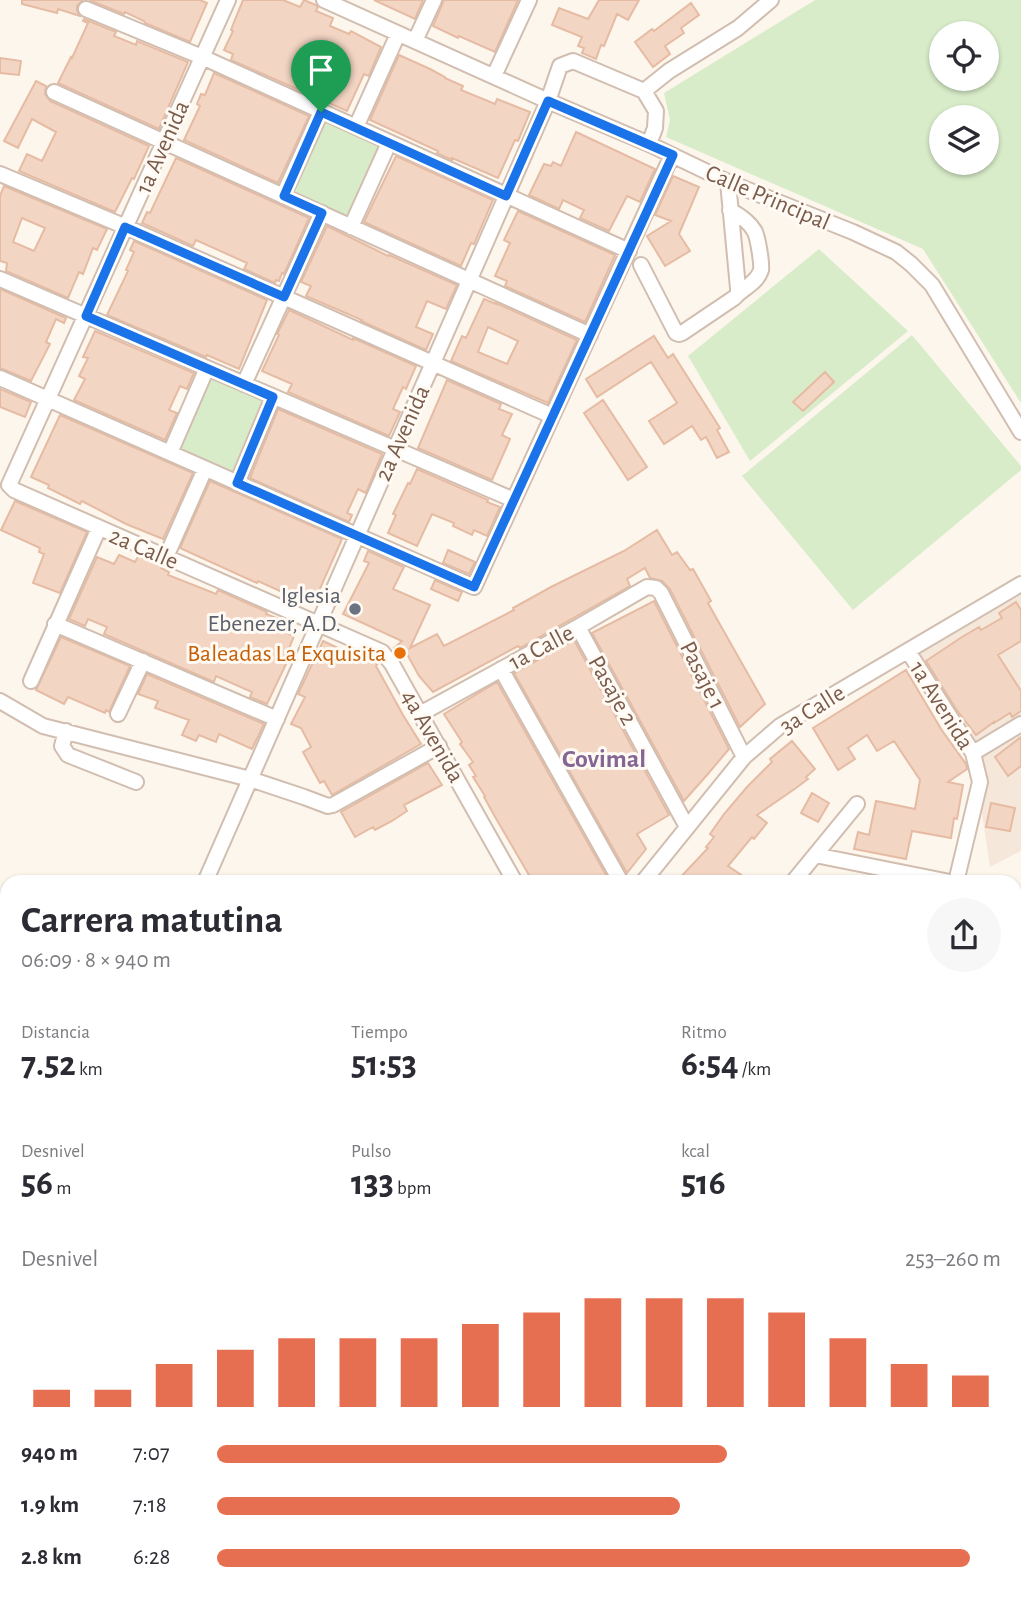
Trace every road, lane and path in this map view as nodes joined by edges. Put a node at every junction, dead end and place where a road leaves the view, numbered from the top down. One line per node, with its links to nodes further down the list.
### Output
1 (228, 0): 9 (street, 1a Avenida)
2 (434, 0): 8 (street)
3 (529, 0): 10 (street)
4 (771, 0): 11 (street)
5 (331, 1): 7 (street, Calle Principal)
6 (86, 9): 9 (street)
7 (398, 34): 8 (street, Calle Principal); 15 (street)
8 (415, 41): 10 (street, Calle Principal)
9 (202, 57): 14 (street); 16 (street, 1a Avenida)
10 (494, 76): 13 (street, Calle Principal)
11 (644, 91): 13 (street, 2a Avenida); 18 (street)
12 (54, 92): 16 (street)
13 (548, 101): 18 (street, Calle Principal); 23 (street, 2a Avenida)
14 (321, 112): 15 (street); 22 (street)
15 (356, 128): 17 (street)
16 (164, 142): 22 (street); 27 (street, 1a Avenida)
17 (389, 143): 23 (street); 26 (street)
18 (649, 144): 19 (street, Calle Principal)
19 (673, 155): 21 (street, Calle Principal); 29 (street)
20 (0, 174): 27 (street)
21 (728, 182): 24 (street); 45 (street, Calle Principal)
22 (284, 196): 25 (street)
23 (506, 196): 29 (street); 33 (street, 2a Avenida)
24 (730, 210): 28 (street); 30 (street)
25 (322, 213): 26 (street); 35 (street)
26 (351, 226): 33 (street)
27 (125, 227): 35 (street); 36 (street, 1a Avenida)
28 (734, 250): 30 (street); 34 (street)
29 (629, 251): 37 (street)
30 (760, 255): 34 (street)
31 (641, 265): 34 (street)
32 (0, 279): 36 (street)
33 (469, 280): 37 (street); 38 (street, 2a Avenida)
34 (738, 294)
35 (284, 297): 38 (street); 41 (street)
36 (86, 316): 39 (street); 43 (street, 1a Avenida)
37 (590, 335): 44 (street)
38 (433, 363): 44 (street); 46 (street, 2a Avenida)
39 (207, 368): 41 (street); 47 (street)
40 (0, 378): 43 (street)
41 (244, 384): 42 (street)
42 (273, 397): 46 (street); 49 (street)
43 (48, 400): 47 (street); 50 (street, 1a Avenida)
44 (552, 416): 51 (street)
45 (1021, 432)
46 (395, 449): 51 (street); 53 (street, 2a Avenida)
47 (170, 453): 48 (street)
48 (205, 469): 49 (street); 54 (street)
49 (237, 483): 53 (street)
50 (9, 485): 52 (street, 2a Calle)
51 (514, 500): 53 (street)
52 (99, 528): 54 (street, 2a Calle); 57 (street)
53 (357, 536): 58 (street, 2a Avenida)
54 (166, 557): 58 (street, 2a Calle)
55 (1021, 584): 60 (street, 3a Calle)
56 (662, 593): 59 (street, 1a Calle); 72 (street, Pasaje 1)
57 (55, 624): 61 (street); 63 (street)
58 (319, 625): 66 (street, 4a Avenida); 67 (street, 2a Avenida)
59 (578, 627): 62 (street, 1a Calle); 76 (street, Pasaje 2)
60 (908, 651): 71 (street, 1a Avenida); 72 (street, 3a Calle)
61 (143, 661): 65 (street); 67 (street)
62 (501, 669): 66 (street, 1a Calle); 80 (street)
63 (31, 681)
64 (0, 701): 69 (street)
65 (118, 714)
66 (420, 714): 70 (street, 4a Avenida)
67 (277, 719): 73 (street, 2a Avenida)
68 (1021, 724): 71 (street)
69 (66, 731): 73 (street); 74 (street)
70 (439, 746): 73 (street); 79 (street, 4a Avenida)
71 (974, 753): 84 (street, 1a Avenida)
72 (744, 757): 76 (street, 3a Calle)
73 (250, 779): 78 (street, 2a Avenida)
74 (136, 782)
75 (857, 804): 77 (street)
76 (687, 827): 81 (street, 3a Calle)
77 (815, 855): 82 (street); 83 (street)
78 (208, 875)
79 (511, 875)
80 (617, 875)
81 (649, 875)
82 (799, 875)
83 (915, 875)
84 (958, 875)

